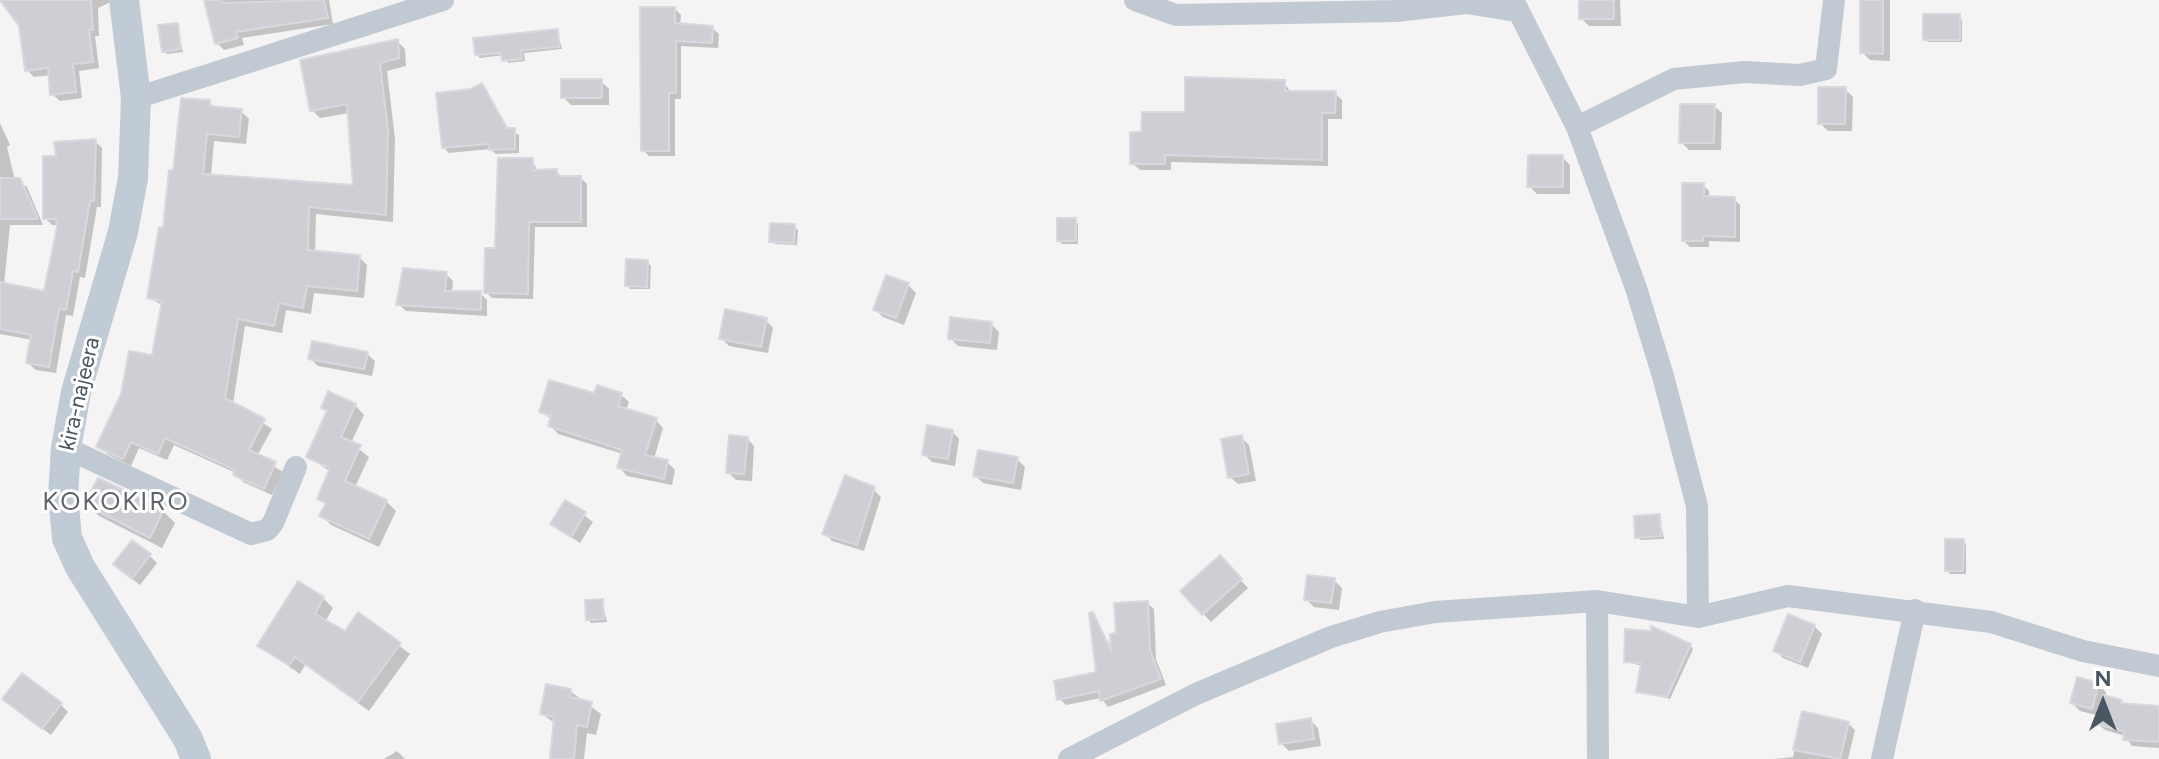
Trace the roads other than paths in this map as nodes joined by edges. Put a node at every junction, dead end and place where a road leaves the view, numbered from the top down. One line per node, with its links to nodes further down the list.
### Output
1 (124, 0): 6 (street, kira-najeera)
2 (443, 0): 6 (street)
3 (1135, 0): 5 (street)
4 (1834, 0): 7 (street)
5 (1514, 6): 7 (street)
6 (136, 98): 8 (street, kira-najeera)
7 (1577, 127): 12 (street)
8 (66, 448): 9 (street); 14 (street, kira-najeera)
9 (296, 467)
10 (1597, 601): 12 (street); 15 (street); 16 (street)
11 (1915, 610): 12 (street); 13 (street); 17 (street)
12 (1698, 617)
13 (2159, 666)
14 (196, 759)
15 (1069, 759)
16 (1598, 759)
17 (1882, 759)

